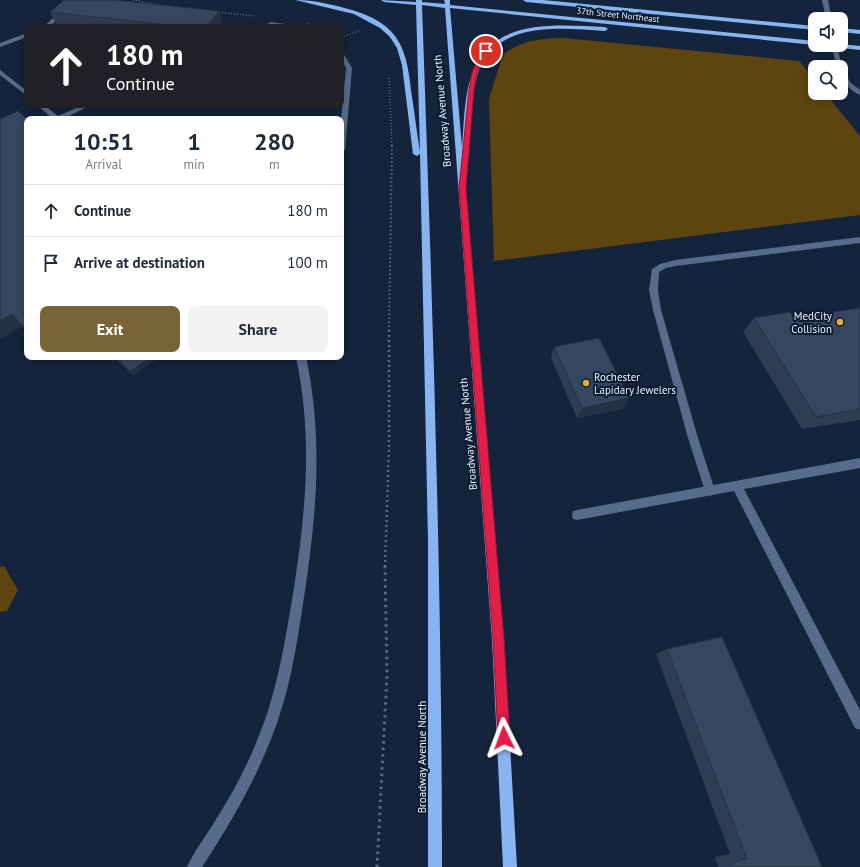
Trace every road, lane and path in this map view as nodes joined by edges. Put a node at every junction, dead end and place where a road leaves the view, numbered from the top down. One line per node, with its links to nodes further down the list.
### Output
1 (133, 0): 10 (path)
2 (298, 0): 41 (main road)
3 (384, 0): 8 (main road, 37th Street Northeast)
4 (526, 0): 14 (main road, 37th Street Northeast)
5 (587, 0): 14 (main road)
6 (825, 0): 12 (street)
7 (65, 2): 16 (street)
8 (419, 2): 9 (main road, 37th Street Northeast); 41 (main road, Broadway Avenue North)
9 (448, 3): 22 (main road, 37th Street Northeast); 40 (main road, Broadway Avenue North)
10 (165, 6)
11 (215, 12): 13 (path)
12 (828, 12)
13 (262, 17)
14 (714, 18): 18 (main road, 37th Street Northeast)
15 (305, 23): 17 (path)
16 (49, 24)
17 (309, 24)
18 (808, 27)
19 (362, 30): 24 (path)
20 (848, 31): 21 (main road)
21 (860, 32)
22 (725, 35): 25 (main road, 37th Street Northeast); 40 (main road)
23 (24, 36): 26 (street)
24 (344, 36)
25 (808, 42)
26 (0, 45)
27 (848, 47): 28 (main road)
28 (860, 48)
29 (344, 59): 39 (street)
30 (0, 72): 33 (street)
31 (389, 72): 50 (path)
32 (848, 82): 34 (street)
33 (24, 92)
34 (860, 93)
35 (44, 108): 37 (street)
36 (81, 108): 38 (street)
37 (53, 116)
38 (64, 116)
39 (344, 119)
40 (462, 188): 52 (main road, Broadway Avenue North)
41 (424, 193): 51 (main road, Broadway Avenue North)
42 (860, 240): 46 (street)
43 (302, 360): 49 (street)
44 (860, 463): 45 (street)
45 (737, 486): 46 (street); 48 (street)
46 (710, 491): 47 (street)
47 (577, 515)
48 (860, 723)
49 (194, 867)
50 (376, 867)
51 (435, 867)
52 (510, 867)

